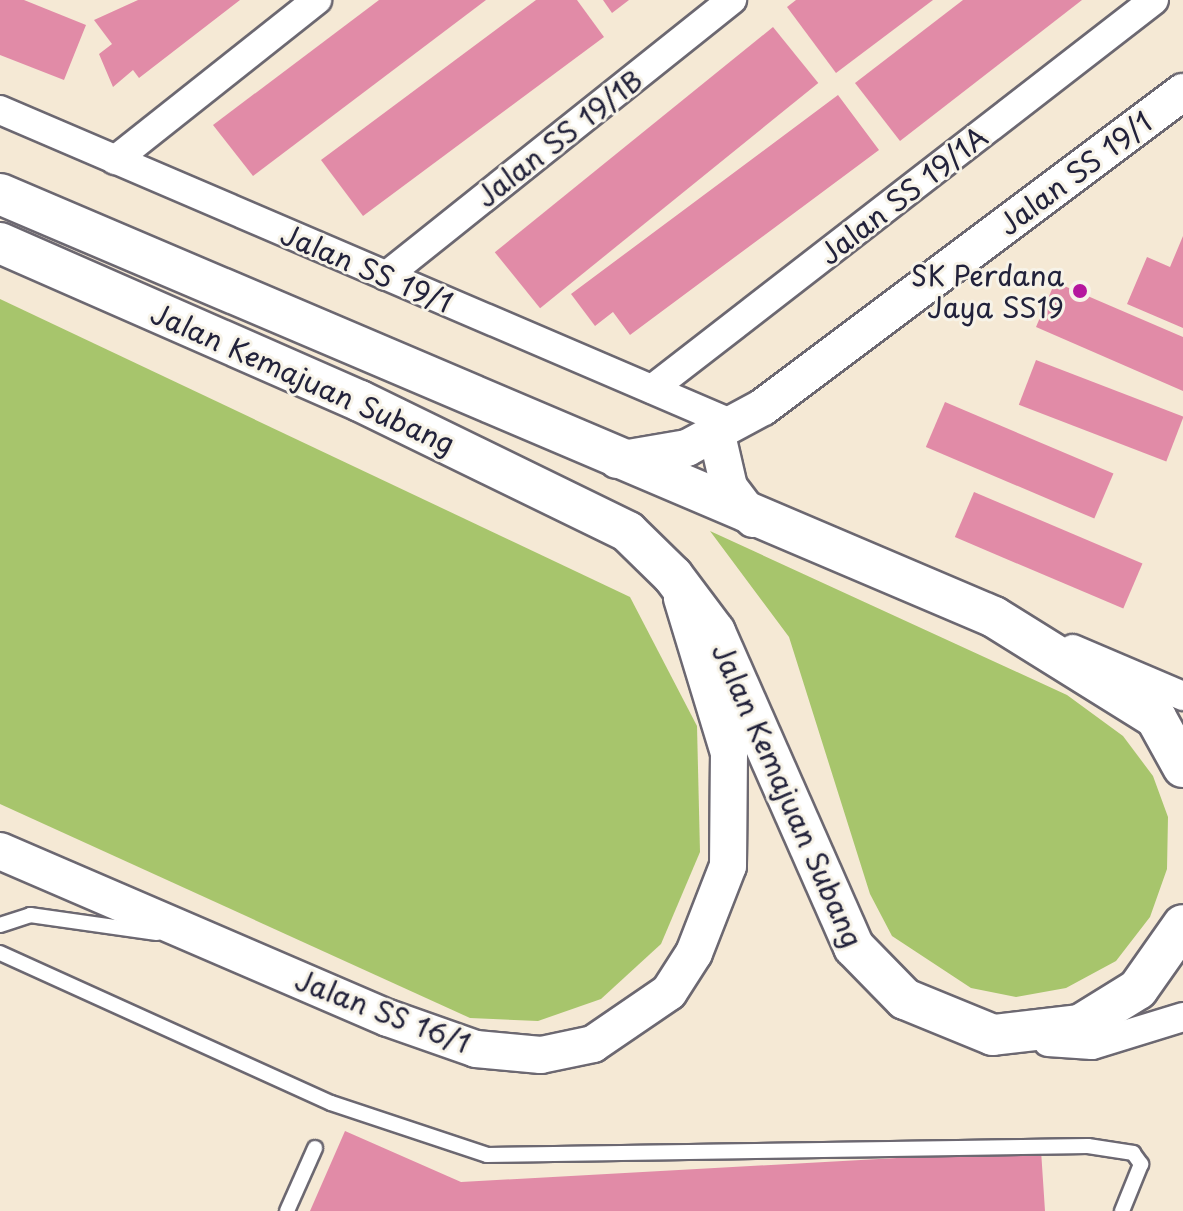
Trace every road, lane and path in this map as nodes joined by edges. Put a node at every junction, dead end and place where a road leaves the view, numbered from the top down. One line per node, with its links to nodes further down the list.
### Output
1 (317, 0): 6 (street)
2 (732, 0): 9 (street, Jalan SS 19/1B)
3 (1154, 0): 10 (street, Jalan SS 19/1A)
4 (1183, 92): 11 (street, Jalan SS 19/1)
5 (0, 110): 6 (street, Jalan SS 19/1)
6 (115, 160): 9 (street, Jalan SS 19/1)
7 (0, 194): 12 (main road, Jalan Kemajuan Subang)
8 (0, 243): 14 (main road, Jalan Kemajuan Subang)
9 (386, 276): 10 (street, Jalan SS 19/1)
10 (652, 389): 11 (street, Jalan SS 19/1)
11 (726, 430): 12 (street, Jalan SS 19/1); 13 (street)
12 (617, 460): 13 (main road, Jalan Kemajuan Subang)
13 (753, 519): 15 (main road, Jalan Kemajuan Subang)
14 (673, 576): 21 (street, Jalan SS 16/1); 24 (main road, Jalan Kemajuan Subang)
15 (994, 617): 16 (street); 17 (main road, Jalan Kemajuan Subang)
16 (1183, 696)
17 (1183, 767)
18 (0, 851): 21 (street, Jalan SS 16/1)
19 (0, 925): 21 (lane)
20 (1183, 925): 24 (main road, Jalan Kemajuan Subang)
21 (208, 940)
22 (0, 953): 27 (lane)
23 (1183, 1017): 24 (street)
24 (1013, 1034)
25 (315, 1148): 26 (lane)
26 (287, 1211)
27 (1122, 1211)

